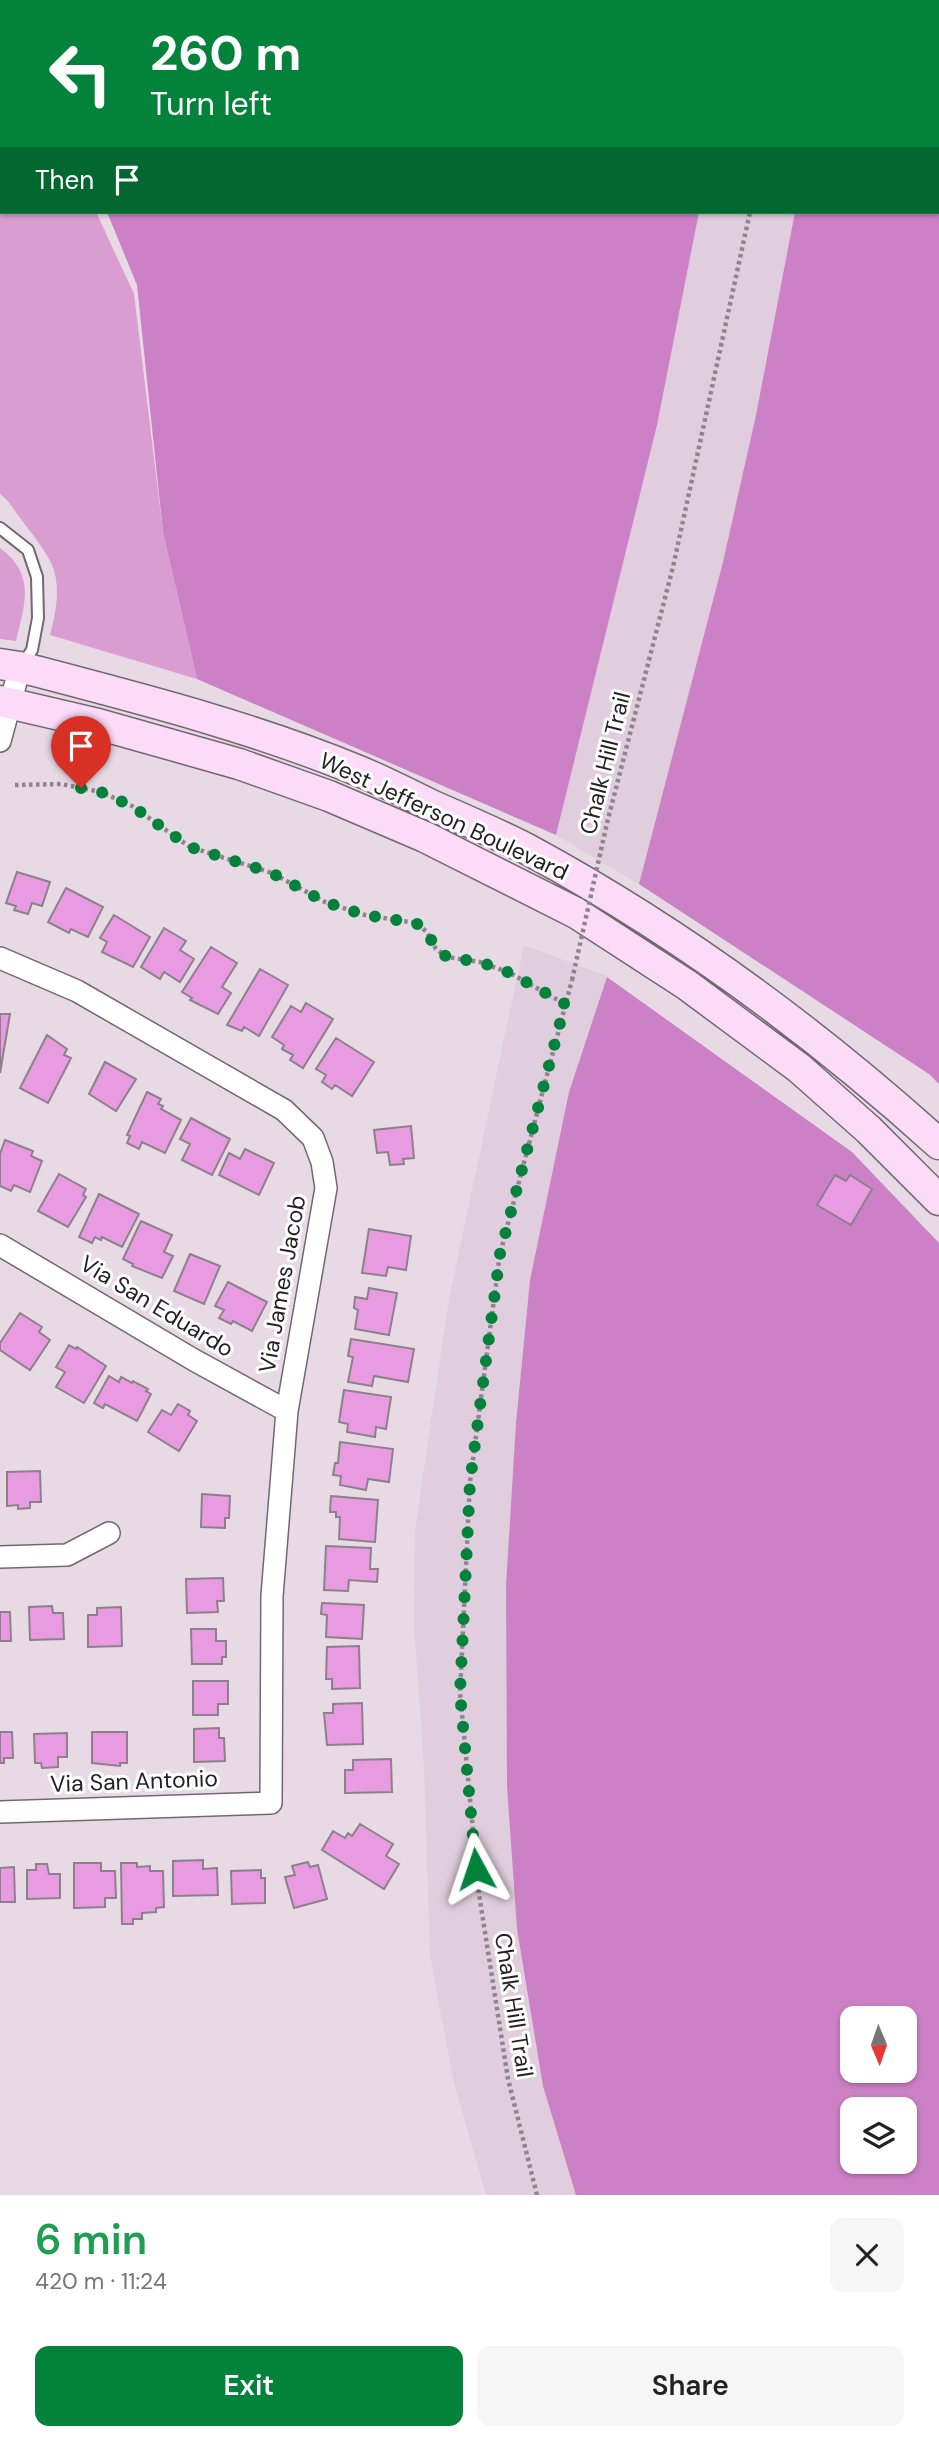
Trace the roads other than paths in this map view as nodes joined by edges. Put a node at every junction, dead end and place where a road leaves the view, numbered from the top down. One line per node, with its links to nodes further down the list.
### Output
1 (0, 528): 2 (lane)
2 (10, 666): 3 (street); 6 (main road, West Jefferson Boulevard)
3 (5, 702): 4 (street); 7 (main road, West Jefferson Boulevard)
4 (0, 741)
5 (0, 958): 11 (street, Via James Jacob)
6 (818, 1043): 7 (main road); 8 (main road, West Jefferson Boulevard)
7 (799, 1068): 9 (main road, West Jefferson Boulevard)
8 (939, 1144)
9 (939, 1200)
10 (0, 1245): 11 (street, Via San Eduardo)
11 (287, 1411): 14 (street, Via James Jacob)
12 (110, 1533): 13 (street)
13 (0, 1557)
14 (271, 1803): 15 (street, Via San Antonio)
15 (0, 1811)

